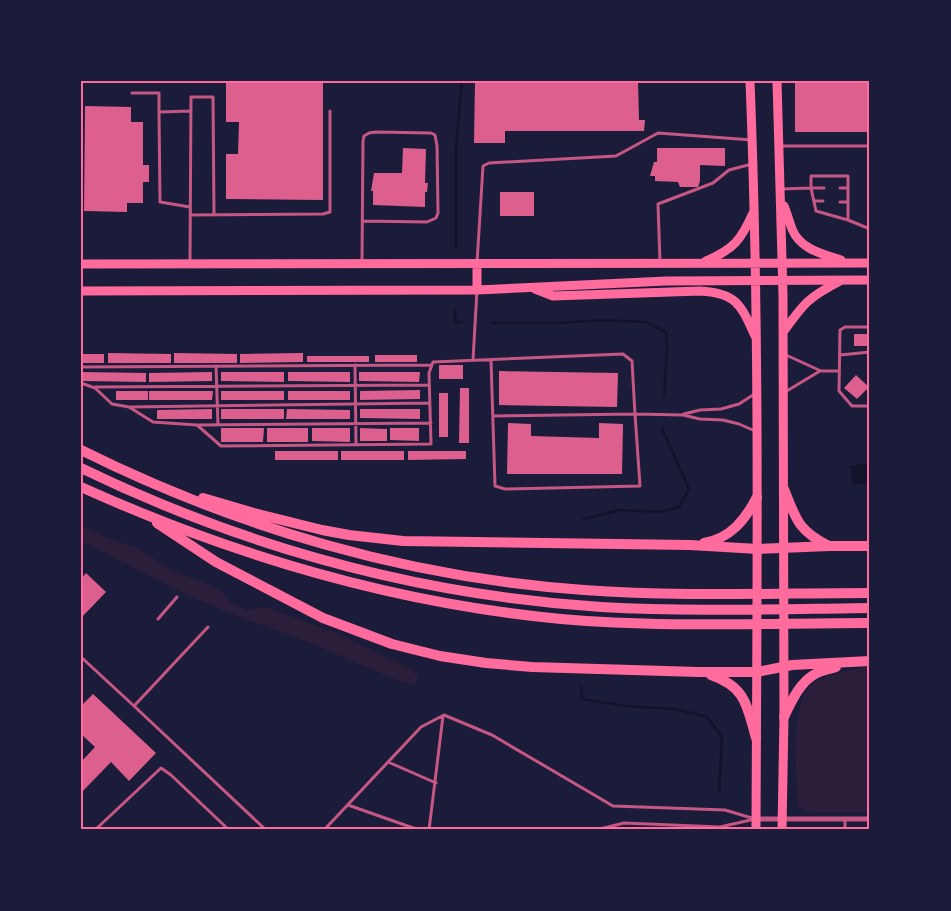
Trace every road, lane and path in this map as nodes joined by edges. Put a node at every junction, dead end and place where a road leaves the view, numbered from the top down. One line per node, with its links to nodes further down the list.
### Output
1 (750, 81): 7 (main road)
2 (777, 81): 8 (main road)
3 (132, 93): 6 (lane)
4 (190, 111): 6 (lane); 20 (lane); 23 (lane)
5 (330, 111): 23 (lane)
6 (159, 112): 20 (lane)
7 (752, 140): 10 (main road); 35 (lane)
8 (779, 146): 9 (lane); 15 (main road)
9 (870, 146)
10 (753, 164): 21 (main road); 29 (lane)
11 (811, 188): 12 (lane); 14 (lane); 15 (lane); 16 (lane)
12 (824, 188)
13 (840, 188): 14 (lane)
14 (848, 188): 19 (lane)
15 (781, 192): 27 (main road); 32 (main road)
16 (814, 201): 17 (lane); 24 (lane)
17 (823, 201)
18 (840, 202): 19 (lane)
19 (848, 202): 24 (lane)
20 (190, 208): 22 (lane)
21 (754, 211): 30 (main road); 31 (main road)
22 (190, 215): 23 (lane); 36 (lane)
23 (214, 215)
24 (848, 220): 26 (lane)
25 (363, 221): 25 (lane); 34 (lane)
26 (870, 228)
27 (848, 262): 28 (main road); 32 (main road)
28 (870, 262)
29 (660, 263): 30 (main road); 35 (main road)
30 (701, 263): 31 (main road)
31 (756, 263): 32 (main road); 37 (main road)
32 (783, 263): 38 (main road)
33 (81, 264): 36 (main road)
34 (362, 264): 35 (main road); 36 (main road)
35 (477, 264): 42 (main road)
36 (190, 265)
37 (756, 280): 38 (main road); 41 (main road); 46 (main road)
38 (783, 280): 39 (main road); 45 (main road)
39 (843, 280): 40 (main road); 45 (main road)
40 (870, 280)
41 (532, 288): 42 (main road); 46 (main road)
42 (476, 290): 43 (main road); 50 (lane)
43 (81, 291)
44 (870, 327): 49 (lane)
45 (784, 331): 48 (main road)
46 (757, 339): 63 (main road)
47 (870, 352): 49 (lane)
48 (784, 354): 56 (lane); 64 (main road)
49 (840, 355): 57 (lane)
50 (473, 360): 51 (lane); 53 (lane)
51 (491, 360): 70 (lane); 72 (lane)
52 (355, 365): 53 (lane); 54 (lane); 60 (lane)
53 (432, 365): 59 (lane)
54 (216, 366): 55 (lane); 61 (lane)
55 (81, 367)
56 (821, 371): 57 (lane); 64 (lane)
57 (839, 371): 68 (lane)
58 (81, 383): 62 (lane)
59 (429, 385): 60 (lane); 65 (lane)
60 (355, 386): 61 (lane); 66 (lane)
61 (217, 387): 62 (lane); 67 (lane)
62 (94, 388): 69 (lane)
63 (758, 392): 71 (lane); 77 (main road)
64 (784, 393): 83 (main road)
65 (430, 403): 66 (lane); 73 (lane)
66 (355, 404): 67 (lane); 74 (lane)
67 (217, 406): 69 (lane); 76 (lane)
68 (870, 406)
69 (129, 407): 75 (lane)
70 (636, 414): 71 (lane); 72 (lane); 72 (lane)
71 (683, 414): 77 (lane)
72 (493, 416)
73 (431, 423): 74 (lane); 78 (lane)
74 (356, 424): 76 (lane); 78 (lane)
75 (197, 425): 76 (lane); 78 (lane)
76 (218, 425)
77 (758, 432): 84 (main road)
78 (356, 445)
79 (81, 450): 81 (highway)
80 (81, 468): 93 (highway)
81 (149, 482): 86 (highway); 91 (highway)
82 (81, 487): 85 (highway)
83 (784, 489): 87 (highway); 89 (main road)
84 (758, 497): 86 (highway); 90 (main road)
85 (142, 513): 95 (highway); 101 (highway)
86 (690, 545): 90 (highway)
87 (830, 546): 88 (highway); 89 (highway)
88 (870, 546)
89 (784, 548): 90 (highway); 100 (main road)
90 (758, 549): 102 (main road)
91 (870, 593)
92 (177, 597): 94 (lane)
93 (870, 608)
94 (158, 619)
95 (870, 623)
96 (208, 627): 103 (lane)
97 (81, 657): 103 (lane)
98 (870, 661): 99 (highway)
99 (857, 662): 100 (highway); 105 (highway)
100 (784, 666): 102 (highway); 105 (main road)
101 (698, 672): 102 (highway); 106 (highway)
102 (757, 672): 106 (main road)
103 (134, 706): 116 (lane)
104 (444, 715): 107 (lane); 108 (lane); 110 (lane)
105 (784, 717): 113 (main road)
106 (756, 738): 110 (main road)
107 (388, 762): 108 (lane); 109 (lane)
108 (436, 783): 119 (lane)
109 (348, 805): 117 (lane); 118 (lane)
110 (756, 819): 113 (street); 120 (lane); 121 (main road)
111 (845, 819): 112 (street); 113 (street); 123 (lane)
112 (870, 819)
113 (782, 820): 122 (main road)
114 (95, 830): 115 (lane)
115 (229, 830)
116 (266, 830)
117 (324, 830)
118 (419, 830)
119 (429, 830)
120 (596, 830)
121 (756, 830)
122 (782, 830)
123 (845, 830)

